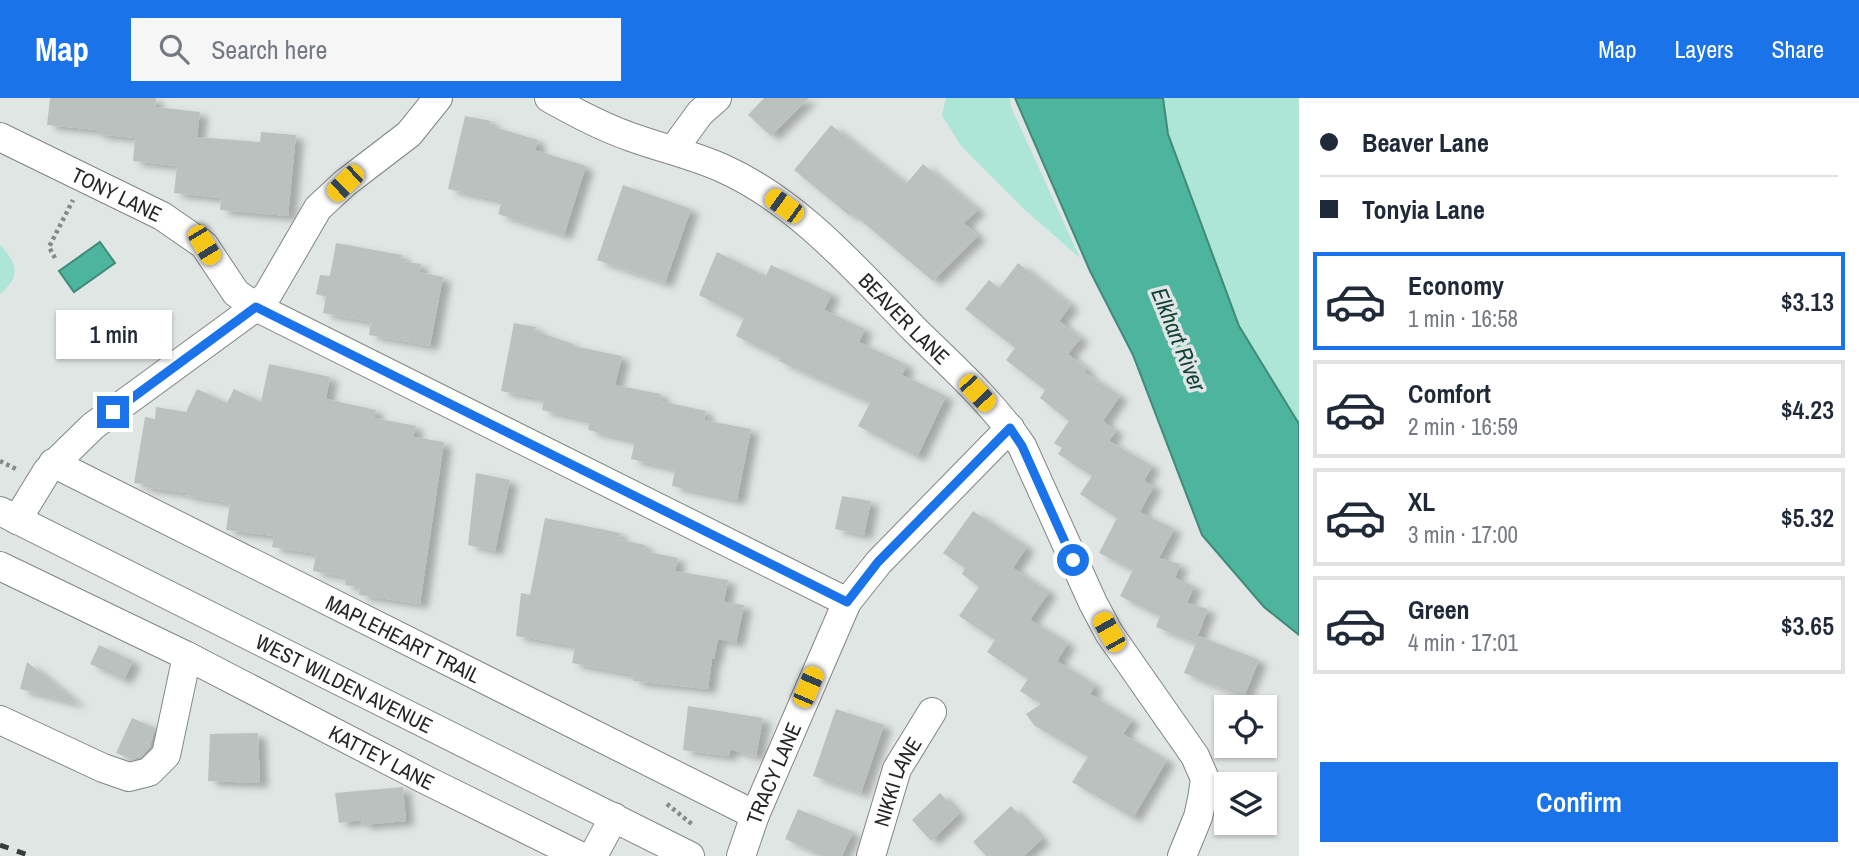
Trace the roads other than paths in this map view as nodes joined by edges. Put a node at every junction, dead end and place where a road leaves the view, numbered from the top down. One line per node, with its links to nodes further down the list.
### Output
1 (438, 98): 6 (street)
2 (549, 98): 5 (street, BEAVER LANE)
3 (717, 98): 5 (street)
4 (0, 137): 6 (street, TONY LANE)
5 (673, 150): 7 (street, BEAVER LANE)
6 (256, 307): 8 (street); 12 (street, TONY LANE)
7 (1010, 428): 12 (street, TRACY LANE); 24 (street, BEAVER LANE)
8 (53, 463): 9 (street); 17 (street, MAPLEHEART TRAIL)
9 (8, 515): 11 (street, WEST WILDEN AVENUE)
10 (0, 566): 13 (street, KATTEY LANE)
11 (135, 579): 13 (street); 18 (street, WEST WILDEN AVENUE)
12 (847, 602): 17 (street, TRACY LANE)
13 (114, 621): 14 (street, KATTEY LANE)
14 (187, 656): 16 (street); 19 (street, KATTEY LANE)
15 (932, 712): 23 (street, NIKKI LANE)
16 (0, 720)
17 (755, 815): 22 (street, TRACY LANE)
18 (614, 817): 20 (street); 21 (street, WEST WILDEN AVENUE)
19 (580, 856)
20 (593, 856)
21 (690, 856)
22 (741, 856)
23 (871, 856)
24 (1182, 856)

